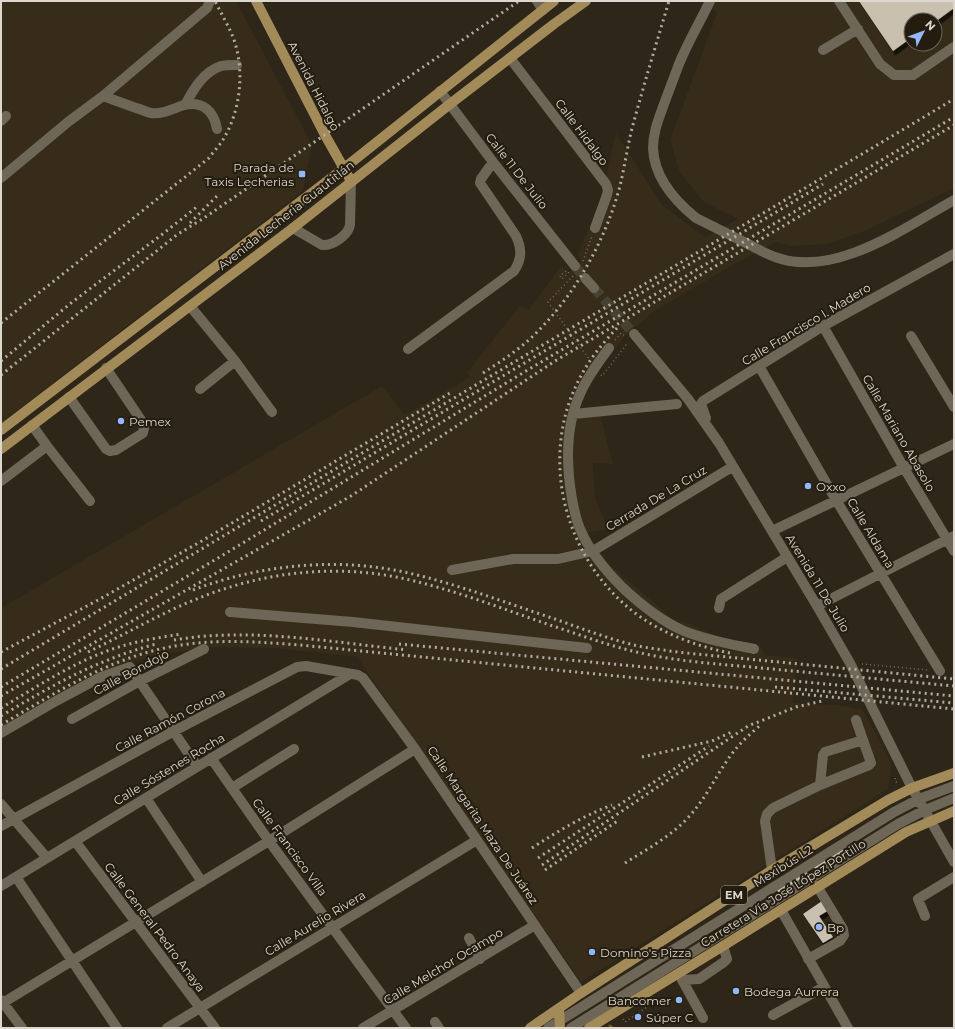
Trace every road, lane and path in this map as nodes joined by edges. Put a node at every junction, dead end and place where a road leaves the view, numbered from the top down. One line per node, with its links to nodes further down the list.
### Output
1 (210, 1): 15 (street)
2 (256, 1): 20 (main road, Avenida Hidalgo)
3 (554, 1): 7 (main road, Avenida Lecheria Cuautitlán)
4 (586, 1): 8 (main road, Avenida Lecheria Cuautitlán)
5 (710, 1): 23 (street)
6 (838, 1): 9 (street)
7 (540, 5): 8 (main road); 14 (main road, Avenida Lecheria Cuautitlán)
8 (554, 24): 12 (main road, Avenida Lecheria Cuautitlán)
9 (858, 29): 10 (street); 11 (street)
10 (954, 47)
11 (823, 50)
12 (510, 58): 16 (main road, Avenida Lecheria Cuautitlán); 25 (street, Calle Hidalgo)
13 (237, 64): 17 (street)
14 (440, 91): 16 (street, Calle 11 De Julio); 20 (main road, Avenida Lecheria Cuautitlán)
15 (103, 96): 17 (street); 21 (street)
16 (450, 104): 19 (street, Calle 11 De Julio); 22 (main road, Avenida Lecheria Cuautitlán)
17 (185, 105): 18 (street)
18 (217, 129)
19 (493, 162): 27 (street, Calle 11 De Julio); 36 (street)
20 (343, 169): 22 (main road, Avenida Hidalgo); 49 (main road, Avenida Lecheria Cuautitlán)
21 (1, 178)
22 (351, 181): 24 (main road, Avenida Lecheria Cuautitlán); 24 (street)
23 (954, 200)
24 (293, 228): 30 (main road, Avenida Lecheria Cuautitlán)
25 (595, 228)
26 (954, 254): 31 (street, Calle Francisco I. Madero)
27 (573, 269): 27 (path); 38 (path)
28 (585, 278): 29 (street)
29 (594, 288)
30 (190, 306): 37 (street); 40 (main road, Avenida Lecheria Cuautitlán)
31 (823, 326): 39 (street, Calle Francisco I. Madero); 55 (street, Calle Mariano Abasolo)
32 (634, 334): 50 (street, Avenida 11 De Julio)
33 (911, 336): 45 (street)
34 (626, 345): 41 (path)
35 (609, 348): 47 (street)
36 (408, 349)
37 (235, 361): 42 (street); 46 (street)
38 (593, 364)
39 (759, 366): 50 (street, Calle Francisco I. Madero); 57 (street, Calle Aldama)
40 (106, 368): 43 (main road, Avenida Lecheria Cuautitlán); 43 (street)
41 (598, 370)
42 (200, 389)
43 (69, 397): 48 (main road, Avenida Lecheria Cuautitlán)
44 (677, 404): 47 (street)
45 (954, 407)
46 (272, 412)
47 (573, 414): 61 (street)
48 (32, 425): 52 (street); 53 (main road, Avenida Lecheria Cuautitlán)
49 (1, 430)
50 (713, 433): 54 (street, Avenida 11 De Julio)
51 (954, 444): 55 (street)
52 (47, 446): 56 (street); 58 (street)
53 (1, 449)
54 (732, 467): 59 (street, Avenida 11 De Julio); 61 (street, Cerrada De La Cruz)
55 (904, 468): 57 (street); 60 (street, Calle Mariano Abasolo)
56 (1, 481)
57 (836, 500): 59 (street); 65 (street, Calle Aldama)
58 (90, 501)
59 (772, 531): 63 (street, Avenida 11 De Julio)
60 (950, 538): 62 (street, Calle Mariano Abasolo); 65 (street)
61 (593, 551): 64 (street, Cerrada De La Cruz); 71 (street)
62 (954, 551)
63 (787, 557): 66 (street, Avenida 11 De Julio); 67 (street)
64 (452, 570)
65 (881, 573): 66 (street); 73 (street, Calle Aldama)
66 (817, 606): 72 (street, Avenida 11 De Julio)
67 (719, 608)
68 (230, 612): 69 (street)
69 (587, 648)
70 (204, 649): 75 (street, Calle Bondojo)
71 (754, 649)
72 (850, 663): 73 (path); 90 (street, Avenida 11 De Julio)
73 (940, 671)
74 (354, 674): 78 (street, Calle Ramón Corona); 82 (street, Calle Margarita Maza De Juárez); 83 (street, Calle Sóstenes Rocha)
75 (140, 681): 76 (street, Calle Bondojo); 78 (street); 79 (street)
76 (72, 719)
77 (856, 720): 80 (street)
78 (174, 731): 84 (street); 98 (street, Calle Ramón Corona)
79 (1, 733)
80 (863, 740): 87 (street); 87 (street)
81 (294, 749): 89 (street)
82 (415, 749): 101 (street, Calle Margarita Maza De Juárez); 103 (street)
83 (211, 758): 84 (street, Calle Sóstenes Rocha); 89 (street, Calle Francisco Villa)
84 (197, 766): 92 (street, Calle Sóstenes Rocha)
85 (954, 773): 90 (main road, Carretera Vía José López Portillo / EM)
86 (896, 775): 91 (path)
87 (820, 785): 106 (street)
88 (954, 786): 94 (street, Mexibús L2)
89 (232, 788): 103 (street, Calle Francisco Villa)
90 (912, 788): 94 (street, Avenida 11 De Julio); 106 (main road, Carretera Vía José López Portillo / EM)
91 (900, 790)
92 (146, 798): 102 (street, Calle Sóstenes Rocha); 109 (street)
93 (954, 798): 96 (street, Mexibús L2)
94 (919, 799): 96 (street, Avenida 11 De Julio); 131 (street, Mexibús L2)
95 (1, 804): 98 (street)
96 (925, 810): 99 (street, Avenida 11 De Julio); 141 (street, Mexibús L2)
97 (954, 811): 99 (main road, Carretera Vía José López Portillo)
98 (14, 820): 100 (street, Calle Ramón Corona); 104 (street)
99 (931, 821): 105 (street, Avenida 11 De Julio); 111 (main road, Carretera Vía José López Portillo)
100 (1, 826)
101 (477, 840): 115 (street, Calle Margarita Maza De Juárez); 116 (street, Calle Aurelio Rivera)
102 (75, 841): 104 (street, Calle Sóstenes Rocha); 114 (street, Calle General Pedro Anaya)
103 (269, 841): 109 (street); 116 (street, Calle Francisco Villa)
104 (47, 858): 107 (street, Calle Sóstenes Rocha)
105 (954, 862)
106 (772, 870): 124 (main road, Carretera Vía José López Portillo / EM)
107 (16, 877): 110 (street, Calle Sóstenes Rocha); 121 (street)
108 (954, 877): 113 (street)
109 (202, 882): 114 (street)
110 (1, 886)
111 (818, 886): 112 (main road, Carretera Vía José López Portillo); 120 (street)
112 (780, 910): 118 (main road, Carretera Vía José López Portillo); 120 (street)
113 (925, 916)
114 (135, 922): 121 (street); 126 (street, Calle General Pedro Anaya)
115 (535, 925): 119 (street, Calle Melchor Ocampo); 124 (street, Calle Margarita Maza De Juárez)
116 (332, 928): 126 (street, Calle Aurelio Rivera); 128 (street, Calle Francisco Villa)
117 (468, 938): 119 (street)
118 (723, 946): 122 (main road, Carretera Vía José López Portillo); 122 (street)
119 (480, 959): 128 (street, Calle Melchor Ocampo)
120 (808, 959): 123 (street)
121 (71, 961): 125 (street); 135 (street)
122 (680, 977): 130 (street); 133 (main road, Carretera Vía José López Portillo)
123 (824, 987): 129 (street); 142 (street)
124 (581, 993): 127 (main road, Carretera Vía José López Portillo / EM)
125 (2, 1002): 134 (street)
126 (200, 1008): 136 (street, Calle Aurelio Rivera); 137 (street, Calle General Pedro Anaya)
127 (559, 1008): 131 (main road); 132 (main road, Carretera Vía José López Portillo / EM)
128 (393, 1010): 138 (street, Calle Melchor Ocampo); 139 (street, Calle Francisco Villa)
129 (773, 1015)
130 (703, 1018)
131 (560, 1024): 132 (street, Mexibús L2)
132 (546, 1025): 140 (main road, Carretera Vía José López Portillo / EM)
133 (594, 1027)
134 (22, 1028)
135 (117, 1028)
136 (167, 1028)
137 (215, 1028)
138 (363, 1028)
139 (406, 1028)
140 (530, 1028)
141 (571, 1028)
142 (848, 1028)

